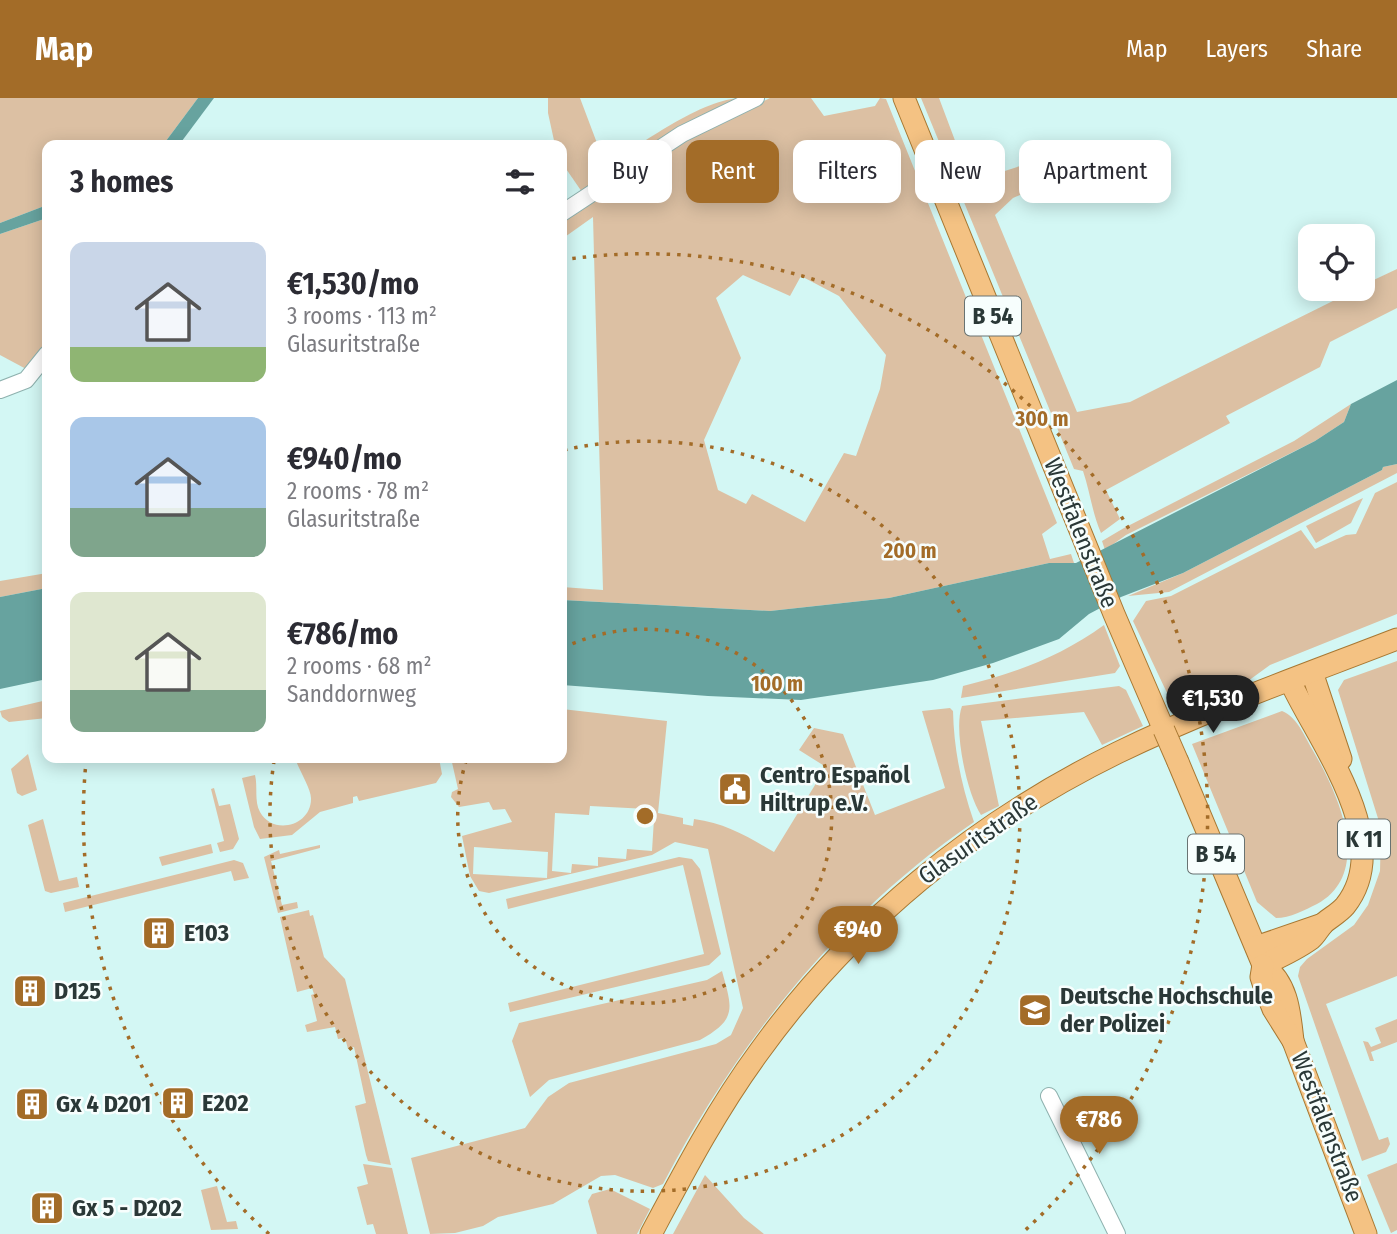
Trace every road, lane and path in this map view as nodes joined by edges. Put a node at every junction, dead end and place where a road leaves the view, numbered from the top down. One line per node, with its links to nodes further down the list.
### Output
1 (756, 98): 3 (street)
2 (904, 98): 10 (main road, Westfalenstraße / B 54, bridge)
3 (567, 210)
4 (42, 360): 5 (street)
5 (0, 390)
6 (1397, 639): 7 (main road, Glasuritstraße)
7 (1312, 672): 8 (main road, Glasuritstraße); 9 (main road, K 11)
8 (1290, 681): 9 (main road, K 11); 13 (main road, Glasuritstraße)
9 (1342, 771): 10 (main road, K 11)
10 (1260, 956): 12 (main road, Westfalenstraße / B 54)
11 (1049, 1096): 14 (street)
12 (1363, 1224): 15 (main road, Westfalenstraße / B 54)
13 (651, 1234)
14 (1117, 1234)
15 (1372, 1234)

